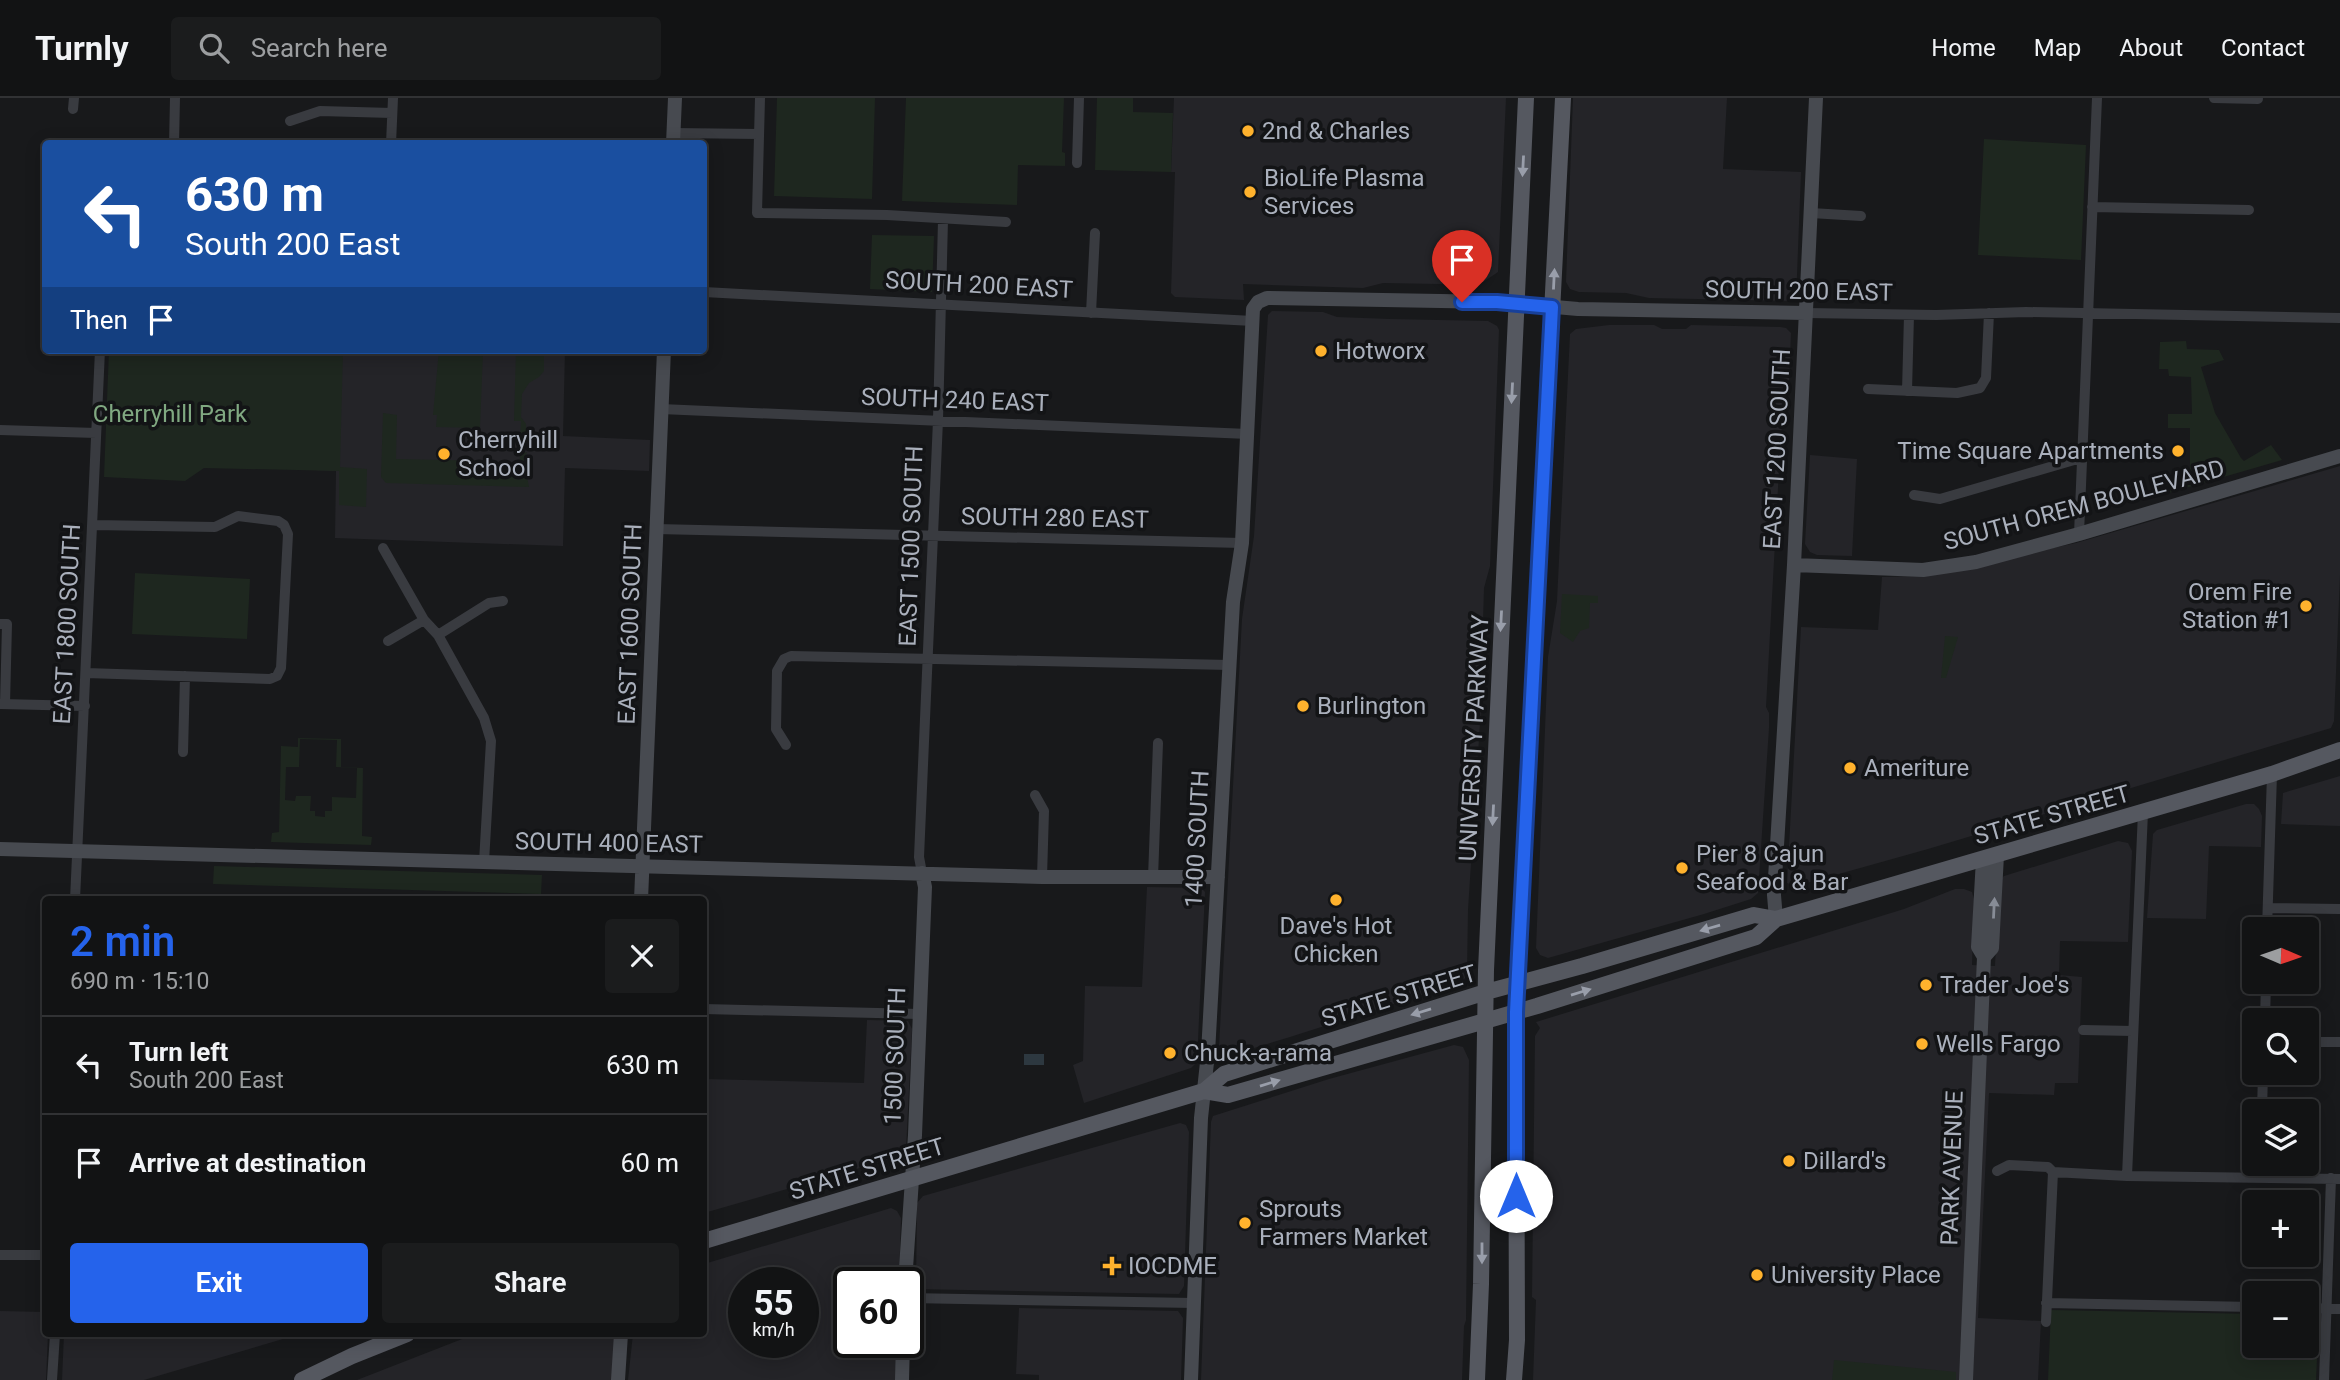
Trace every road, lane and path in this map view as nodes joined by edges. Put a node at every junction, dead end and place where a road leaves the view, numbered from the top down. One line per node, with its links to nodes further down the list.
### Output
1 (175, 98): 16 (street)
2 (393, 98): 12 (street)
3 (675, 98): 15 (street)
4 (760, 98): 14 (street)
5 (1079, 98): 18 (street)
6 (1526, 98): 28 (main road, UNIVERSITY PARKWAY, one-way to 28)
7 (1563, 98): 30 (main road, one-way to 7)
8 (1816, 98): 21 (street, EAST 1200 SOUTH)
9 (2097, 98): 19 (street)
10 (2214, 98): 11 (street)
11 (2258, 99)
12 (392, 113): 13 (street); 17 (street)
13 (290, 121)
14 (759, 134): 15 (street); 23 (street)
15 (673, 138)
16 (174, 140)
17 (391, 140)
18 (1077, 163)
19 (2092, 207): 20 (street); 34 (street)
20 (2249, 210)
21 (1811, 213): 22 (street); 32 (street, EAST 1200 SOUTH)
22 (1861, 216)
23 (943, 220): 24 (street); 29 (street, EAST 1500 SOUTH)
24 (1006, 222)
25 (1095, 233): 31 (street)
26 (707, 292): 29 (street, SOUTH 200 EAST)
27 (1258, 302): 28 (street, SOUTH 200 EAST); 37 (street, 1400 SOUTH)
28 (1517, 304): 30 (street, SOUTH 200 EAST); 91 (main road, UNIVERSITY PARKWAY, one-way to 91)
29 (940, 306): 31 (street, SOUTH 200 EAST); 43 (street, EAST 1500 SOUTH)
30 (1552, 307): 32 (street, SOUTH 200 EAST); 90 (main road)
31 (1091, 313): 37 (street, SOUTH 200 EAST)
32 (1807, 313): 35 (street, SOUTH 200 EAST); 56 (street, EAST 1200 SOUTH)
33 (1989, 313): 34 (street, SOUTH 200 EAST); 35 (street, SOUTH 200 EAST); 41 (street)
34 (2087, 313): 36 (street, SOUTH 200 EAST); 48 (street)
35 (1909, 315): 41 (street)
36 (2340, 318)
37 (1253, 321): 46 (street, 1400 SOUTH)
38 (100, 354): 45 (street, EAST 1800 SOUTH)
39 (664, 354): 42 (street, EAST 1600 SOUTH)
40 (1868, 389): 41 (street)
41 (1907, 391)
42 (661, 409): 43 (street, SOUTH 240 EAST); 51 (street, EAST 1600 SOUTH)
43 (938, 420): 46 (street, SOUTH 240 EAST); 53 (street, EAST 1500 SOUTH)
44 (0, 430): 45 (street)
45 (96, 433): 50 (street, EAST 1800 SOUTH)
46 (1248, 434): 54 (street, 1400 SOUTH)
47 (2340, 456): 52 (street, SOUTH OREM BOULEVARD)
48 (2081, 458): 49 (street); 52 (street)
49 (1914, 495)
50 (93, 526): 64 (street, EAST 1800 SOUTH); 65 (street)
51 (656, 529): 53 (street, SOUTH 280 EAST); 79 (street, EAST 1600 SOUTH)
52 (2079, 534): 56 (street, SOUTH OREM BOULEVARD)
53 (933, 537): 54 (street, SOUTH 280 EAST); 62 (street, EAST 1500 SOUTH)
54 (1242, 543): 63 (street, 1400 SOUTH)
55 (383, 548): 58 (street)
56 (1794, 565): 89 (street, EAST 1200 SOUTH)
57 (503, 601): 60 (street)
58 (424, 620): 60 (street); 61 (street)
59 (0, 624): 66 (street)
60 (438, 635): 78 (street)
61 (388, 641)
62 (928, 659): 63 (street); 69 (street); 80 (street, EAST 1500 SOUTH)
63 (1230, 665): 82 (street, 1400 SOUTH)
64 (86, 673): 65 (street); 67 (street, EAST 1800 SOUTH)
65 (185, 676): 71 (street)
66 (2, 704): 67 (street)
67 (85, 706): 76 (street, EAST 1800 SOUTH)
68 (1158, 743): 83 (street)
69 (786, 745)
70 (2340, 750): 72 (main road, STATE STREET)
71 (183, 752)
72 (2272, 774): 74 (main road, STATE STREET); 86 (street)
73 (1035, 795): 81 (street)
74 (2143, 812): 77 (main road, STATE STREET); 97 (street)
75 (0, 849): 76 (street, SOUTH 400 EAST)
76 (77, 851): 78 (street, SOUTH 400 EAST); 84 (street, EAST 1800 SOUTH)
77 (1990, 857): 89 (main road, STATE STREET); 130 (street, PARK AVENUE)
78 (484, 862): 79 (street, SOUTH 400 EAST)
79 (642, 866): 80 (street, SOUTH 400 EAST); 85 (street, EAST 1600 SOUTH)
80 (922, 873): 81 (street, SOUTH 400 EAST); 94 (street, 1500 SOUTH)
81 (1042, 877): 83 (street, SOUTH 400 EAST)
82 (1218, 877): 83 (street, SOUTH 400 EAST); 100 (street, 1400 SOUTH)
83 (1153, 878)
84 (75, 896)
85 (641, 896)
86 (2268, 908): 87 (street); 88 (street)
87 (2340, 909)
88 (2268, 917)
89 (1776, 919): 90 (main road, STATE STREET, one-way to 90); 93 (main road, STATE STREET, one-way to 89)
90 (1517, 983): 91 (main road, STATE STREET); 93 (main road)
91 (1486, 992): 95 (main road, UNIVERSITY PARKWAY); 100 (main road, STATE STREET, one-way to 100)
92 (707, 1009): 94 (street)
93 (1516, 1012): 95 (main road, STATE STREET); 129 (main road)
94 (920, 1014): 106 (street, 1500 SOUTH)
95 (1485, 1020): 100 (main road, STATE STREET, one-way to 95); 128 (main road, UNIVERSITY PARKWAY, one-way to 128)
96 (2082, 1030): 97 (street)
97 (2133, 1031): 103 (street)
98 (2319, 1042): 99 (street)
99 (2340, 1042)
100 (1204, 1091): 106 (main road, STATE STREET); 112 (street, 1400 SOUTH)
101 (1997, 1171): 102 (street)
102 (2053, 1172): 103 (street); 113 (street)
103 (2127, 1176): 104 (street)
104 (2260, 1178): 105 (street)
105 (2335, 1178): 116 (street)
106 (911, 1180): 107 (main road, STATE STREET); 110 (street, 1500 SOUTH)
107 (707, 1240)
108 (0, 1255): 109 (street)
109 (42, 1255)
110 (906, 1267)
111 (924, 1298): 112 (street)
112 (1194, 1303): 127 (street, 1400 SOUTH)
113 (2046, 1303): 114 (street); 118 (street)
114 (2242, 1307)
115 (2319, 1308): 116 (street)
116 (2326, 1308): 117 (street); 131 (street)
117 (2340, 1309)
118 (2046, 1322)
119 (55, 1337): 124 (street)
120 (400, 1337): 123 (main road)
121 (621, 1337): 125 (street)
122 (903, 1358): 126 (street)
123 (305, 1379)
124 (52, 1380)
125 (618, 1380)
126 (902, 1380)
127 (1191, 1380)
128 (1477, 1380)
129 (1514, 1380)
130 (1966, 1380)
131 (2324, 1380)

